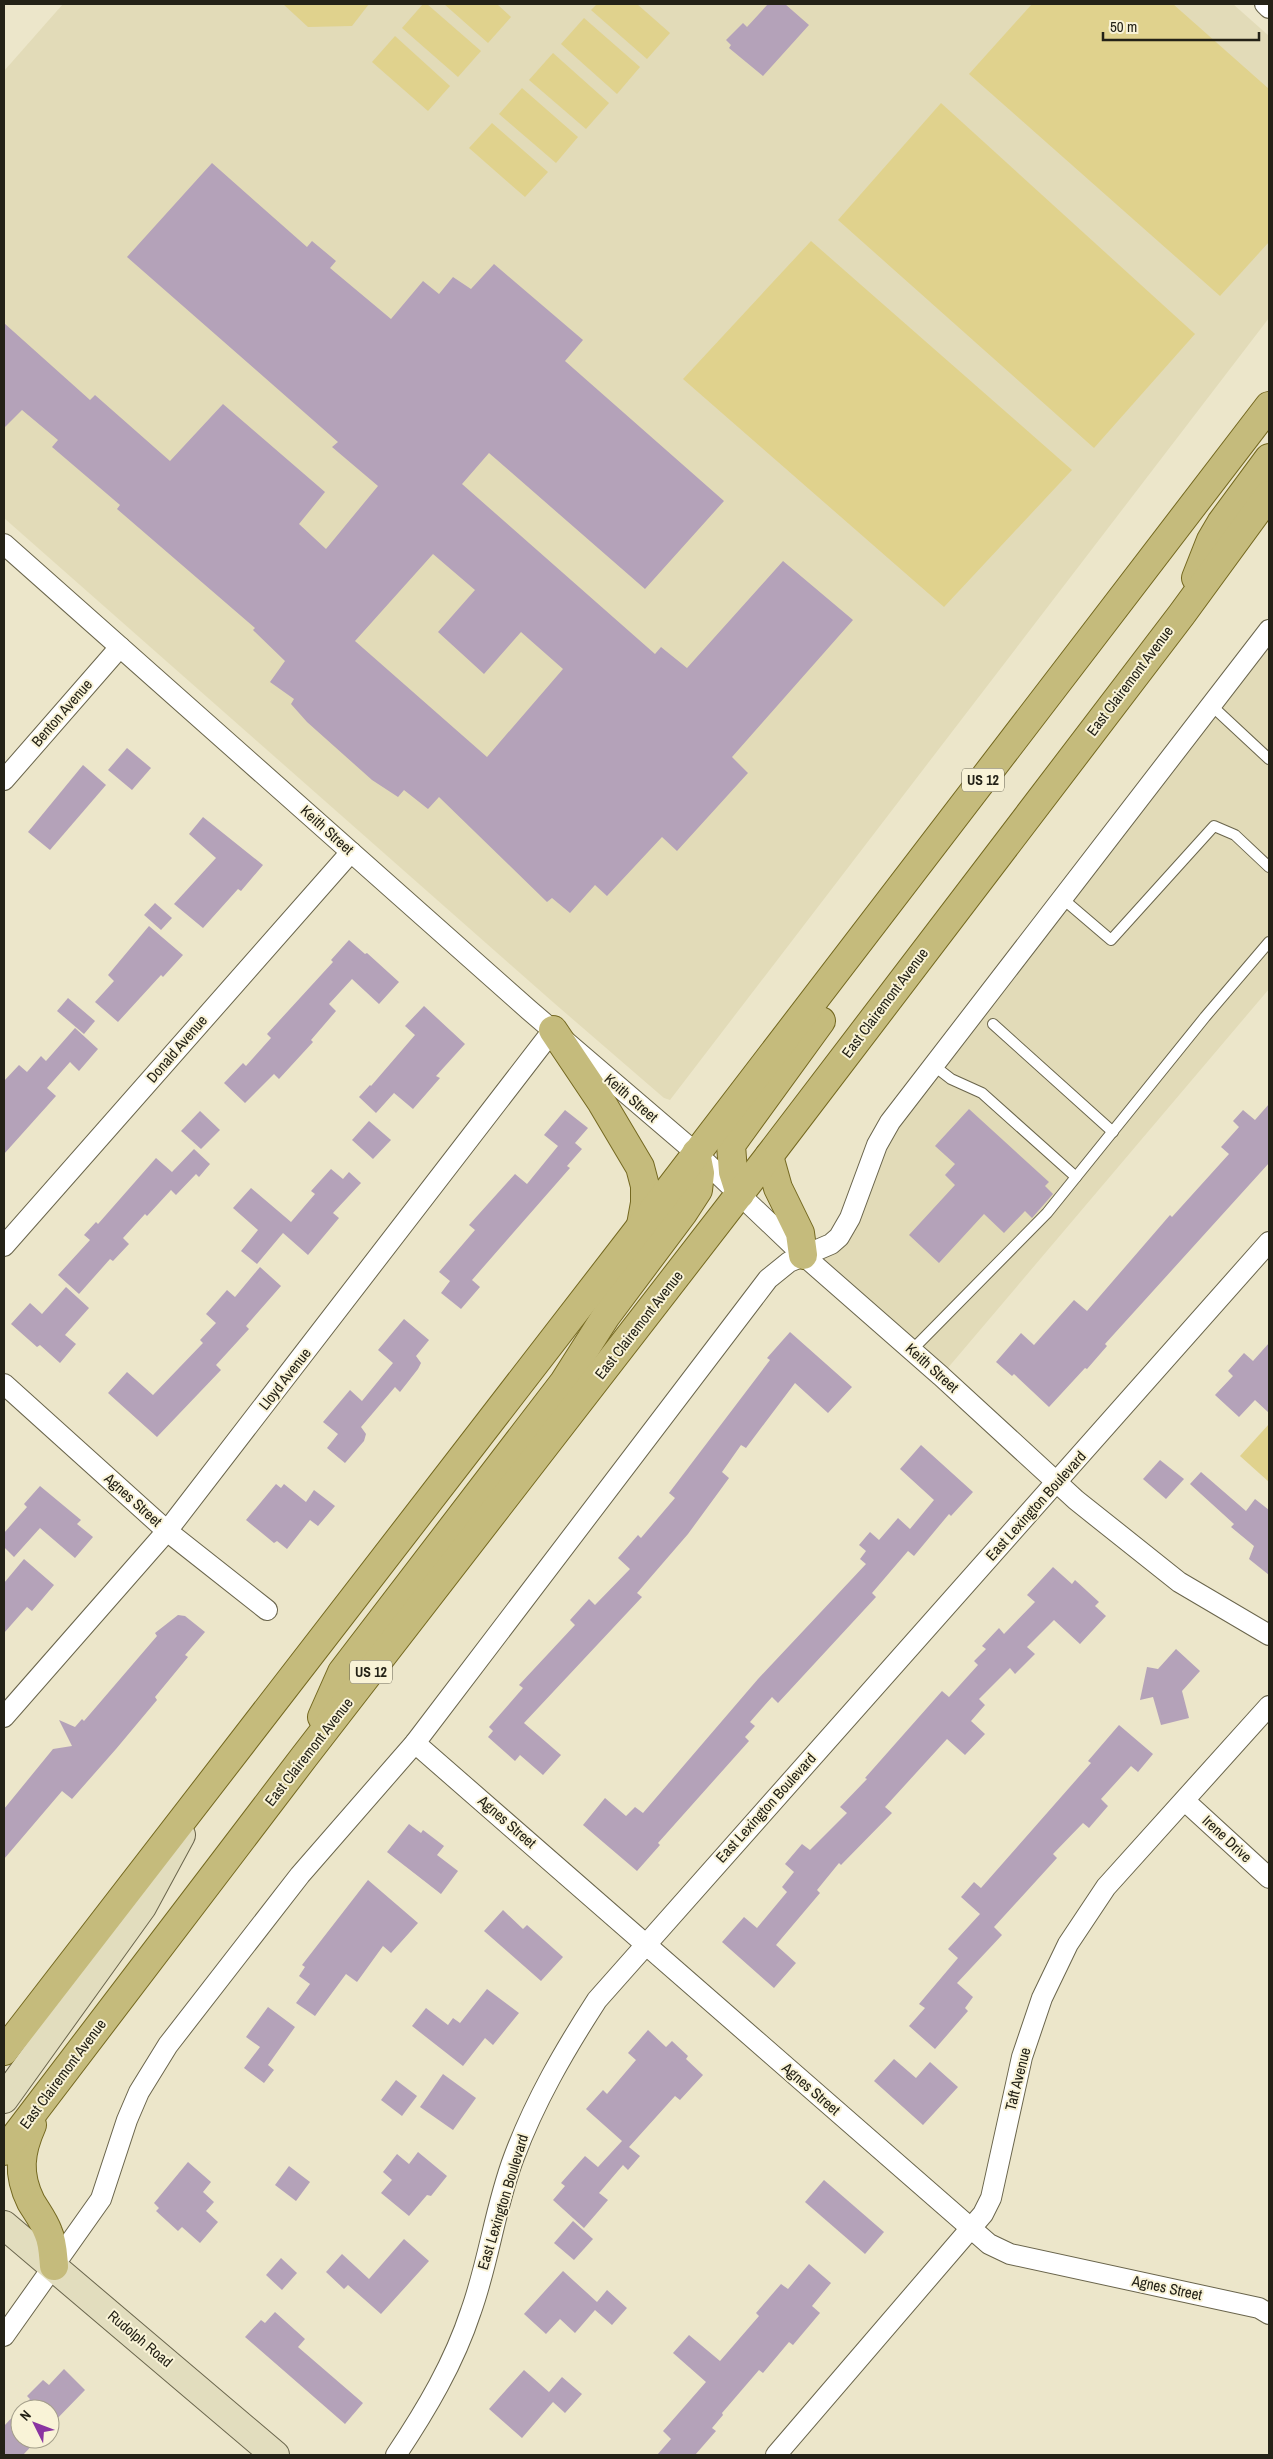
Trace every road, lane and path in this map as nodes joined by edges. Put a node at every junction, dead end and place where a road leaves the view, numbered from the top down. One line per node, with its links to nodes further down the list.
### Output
1 (1265, 4): 2 (street)
2 (1269, 8)
3 (1269, 406): 15 (main road, US 12)
4 (1269, 458): 7 (main road)
5 (1269, 495): 7 (main road, East Clairemont Avenue / US 12)
6 (4, 544): 9 (street, Keith Street)
7 (1182, 614): 23 (main road, East Clairemont Avenue / US 12)
8 (1269, 630): 10 (street)
9 (120, 647): 12 (street, Benton Avenue); 13 (street, Keith Street)
10 (1212, 706): 11 (lane); 16 (street)
11 (1269, 759)
12 (4, 780)
13 (351, 852): 19 (street, Keith Street); 28 (street, Donald Avenue)
14 (1269, 867): 16 (lane)
15 (904, 882): 22 (main road, US 12); 25 (main road)
16 (1063, 899): 20 (street)
17 (1269, 942): 21 (lane)
18 (993, 1024): 21 (lane)
19 (553, 1030): 22 (street, Keith Street); 26 (main road); 33 (street, Lloyd Avenue)
20 (933, 1066): 24 (lane); 29 (street)
21 (1113, 1132): 24 (lane)
22 (696, 1153): 25 (street, Keith Street); 26 (main road, US 12); 39 (main road)
23 (769, 1156): 25 (main road, East Clairemont Avenue / US 12); 29 (main road)
24 (1076, 1177): 30 (lane)
25 (740, 1194): 29 (street, Keith Street); 39 (main road, East Clairemont Avenue / US 12)
26 (641, 1226): 40 (main road, US 12)
27 (1269, 1242): 32 (street, East Lexington Boulevard)
28 (4, 1246)
29 (803, 1255): 30 (street, Keith Street); 38 (street)
30 (912, 1350): 32 (street, Keith Street)
31 (4, 1384): 33 (street, Agnes Street)
32 (1056, 1483): 35 (street, Keith Street); 43 (street, East Lexington Boulevard)
33 (167, 1531): 34 (street, Agnes Street); 37 (street, Lloyd Avenue)
34 (267, 1610)
35 (1269, 1635)
36 (1269, 1706): 41 (street, Taft Avenue)
37 (4, 1717)
38 (415, 1743): 43 (street, Agnes Street); 50 (street)
39 (304, 1758): 46 (main road, East Clairemont Avenue / US 12)
40 (204, 1792): 44 (main road, US 12); 45 (street)
41 (1185, 1801): 42 (street, Irene Drive); 49 (street, Taft Avenue)
42 (1269, 1878)
43 (646, 1944): 49 (street, Agnes Street); 54 (street, East Lexington Boulevard)
44 (4, 2051)
45 (4, 2099)
46 (43, 2100): 47 (main road, East Clairemont Avenue / US 12); 50 (main road)
47 (4, 2151)
48 (4, 2225): 50 (street, Rudolph Road)
49 (972, 2229): 51 (street, Agnes Street); 55 (street, Taft Avenue)
50 (54, 2266): 52 (street); 53 (street, Rudolph Road)
51 (1269, 2314)
52 (4, 2336)
53 (275, 2455)
54 (396, 2455)
55 (776, 2455)

